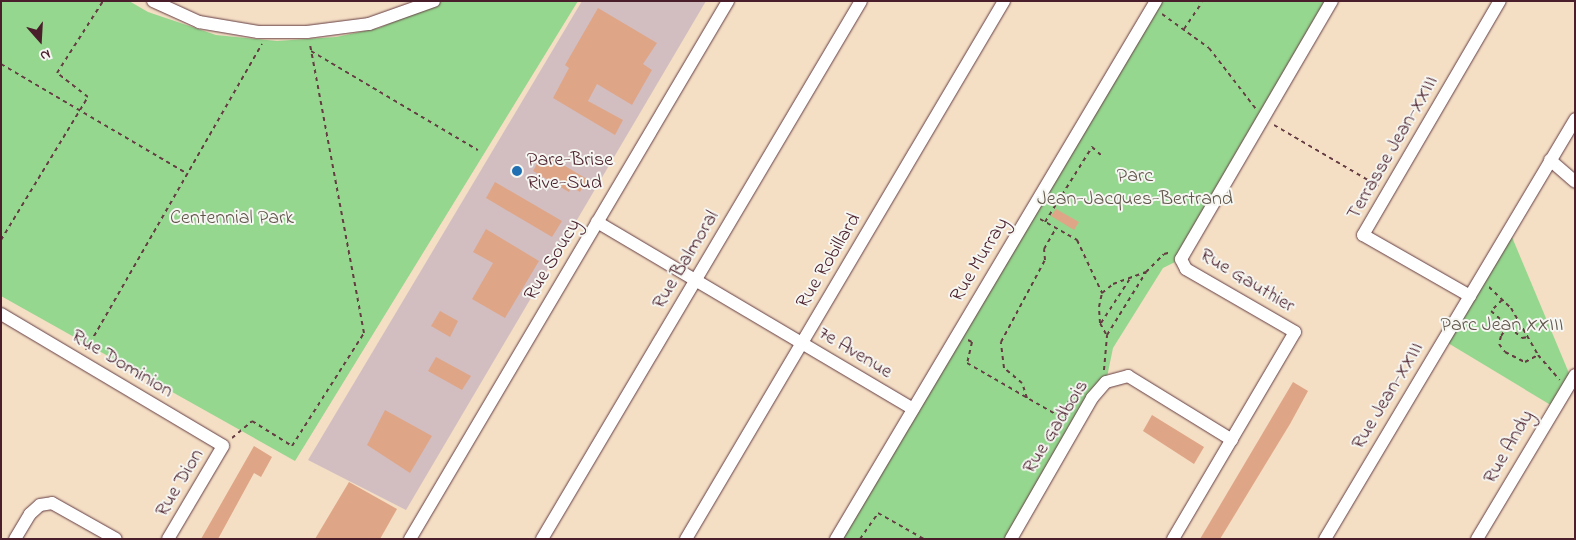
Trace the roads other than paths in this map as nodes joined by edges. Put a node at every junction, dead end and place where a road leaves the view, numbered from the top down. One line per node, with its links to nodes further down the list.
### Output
1 (153, 1): 2 (street)
2 (434, 1)
3 (728, 1): 12 (street, Rue Soucy)
4 (861, 1): 13 (street, Rue Balmoral)
5 (1004, 1): 16 (street, Rue Robillard)
6 (1156, 1): 18 (street, Rue Murray)
7 (1332, 1): 19 (street, Rue Gauthier)
8 (1500, 1): 14 (street, Terrasse Jean-XXIII)
9 (1575, 118): 10 (street, Rue Jean-XXIII)
10 (1550, 160): 11 (street); 14 (street, Rue Jean-XXIII)
11 (1575, 182)
12 (597, 222): 13 (street, 7e Avenue); 24 (street, Rue Soucy)
13 (696, 280): 16 (street, 7e Avenue); 25 (street, Rue Balmoral)
14 (1470, 296): 30 (street, Rue Jean-XXIII)
15 (1, 314): 20 (street, Rue Dominion)
16 (802, 343): 18 (street, 7e Avenue); 26 (street, Rue Robillard)
17 (1575, 375): 31 (street, Rue Andy)
18 (913, 409): 27 (street, Rue Murray)
19 (1232, 440): 28 (street, Rue Gadbois); 29 (street, Rue Gauthier)
20 (223, 446): 23 (street, Rue Dion)
21 (15, 539): 22 (street)
22 (116, 539)
23 (168, 539)
24 (410, 539)
25 (542, 539)
26 (686, 539)
27 (836, 539)
28 (1011, 539)
29 (1173, 539)
30 (1325, 539)
31 (1477, 539)

